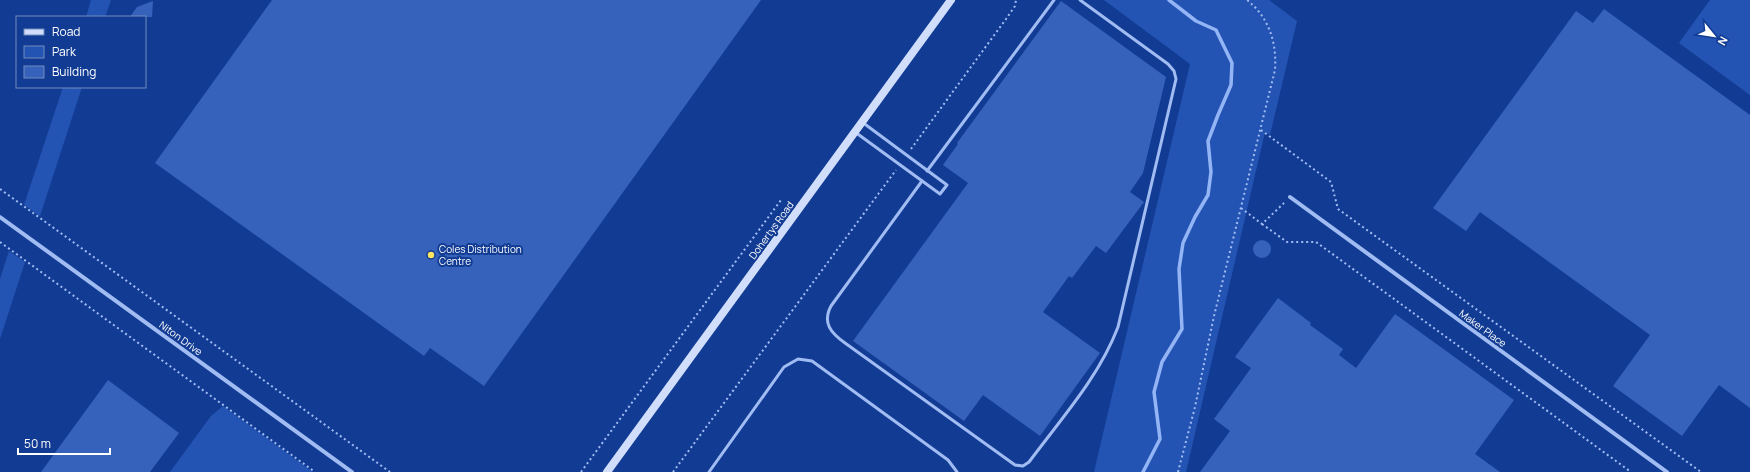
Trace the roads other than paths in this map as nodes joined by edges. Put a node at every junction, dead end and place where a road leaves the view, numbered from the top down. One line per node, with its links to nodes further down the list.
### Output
1 (951, 0): 4 (main road, Dohertys Road)
2 (1054, 0): 6 (lane)
3 (1080, 0): 7 (lane)
4 (862, 122): 5 (main road, Dohertys Road); 6 (lane)
5 (855, 132): 7 (lane); 11 (main road, Dohertys Road)
6 (927, 171): 7 (lane)
7 (922, 181)
8 (1290, 197): 14 (street, Maker Place)
9 (0, 217): 10 (street, Niton Drive)
10 (352, 472)
11 (607, 472)
12 (709, 472): 13 (lane)
13 (957, 472)
14 (1667, 472)

